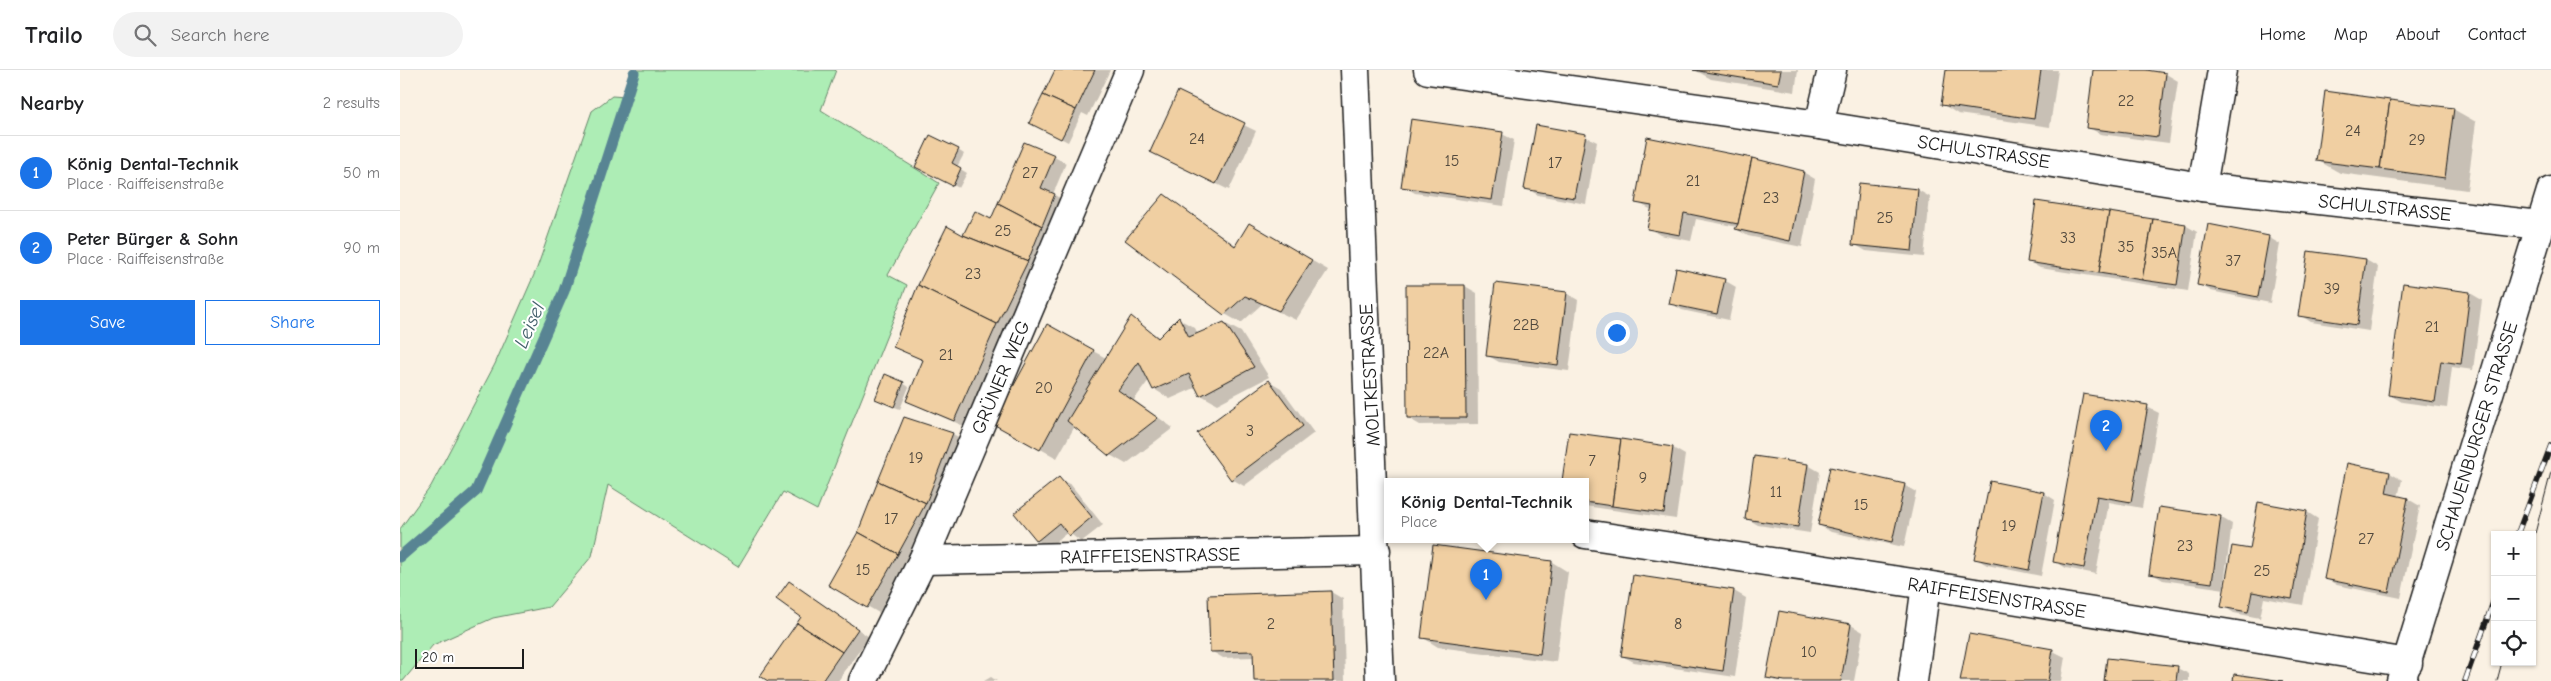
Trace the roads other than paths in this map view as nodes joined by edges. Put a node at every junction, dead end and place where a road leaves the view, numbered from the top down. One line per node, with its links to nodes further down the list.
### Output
1 (1130, 70): 13 (street, GRÜNER WEG)
2 (1355, 70): 10 (street, MOLTKESTRASSE)
3 (1428, 70): 6 (street, SCHULSTRASSE)
4 (1832, 70): 6 (street)
5 (2222, 70): 7 (street)
6 (1819, 124): 7 (street, SCHULSTRASSE)
7 (2202, 186): 9 (street, SCHULSTRASSE)
8 (2551, 191): 9 (street, SCHAUENBURGER STRASSE)
9 (2540, 224): 15 (street, SCHAUENBURGER STRASSE)
10 (1381, 504): 12 (street, MOLTKESTRASSE)
11 (1589, 535): 14 (street, RAIFFEISENSTRASSE)
12 (1376, 550): 13 (street, RAIFFEISENSTRASSE); 17 (street, MOLTKESTRASSE)
13 (923, 560): 16 (street, GRÜNER WEG)
14 (1926, 585): 15 (street, RAIFFEISENSTRASSE); 18 (street)
15 (2405, 672)
16 (863, 681)
17 (1380, 681)
18 (1913, 681)

